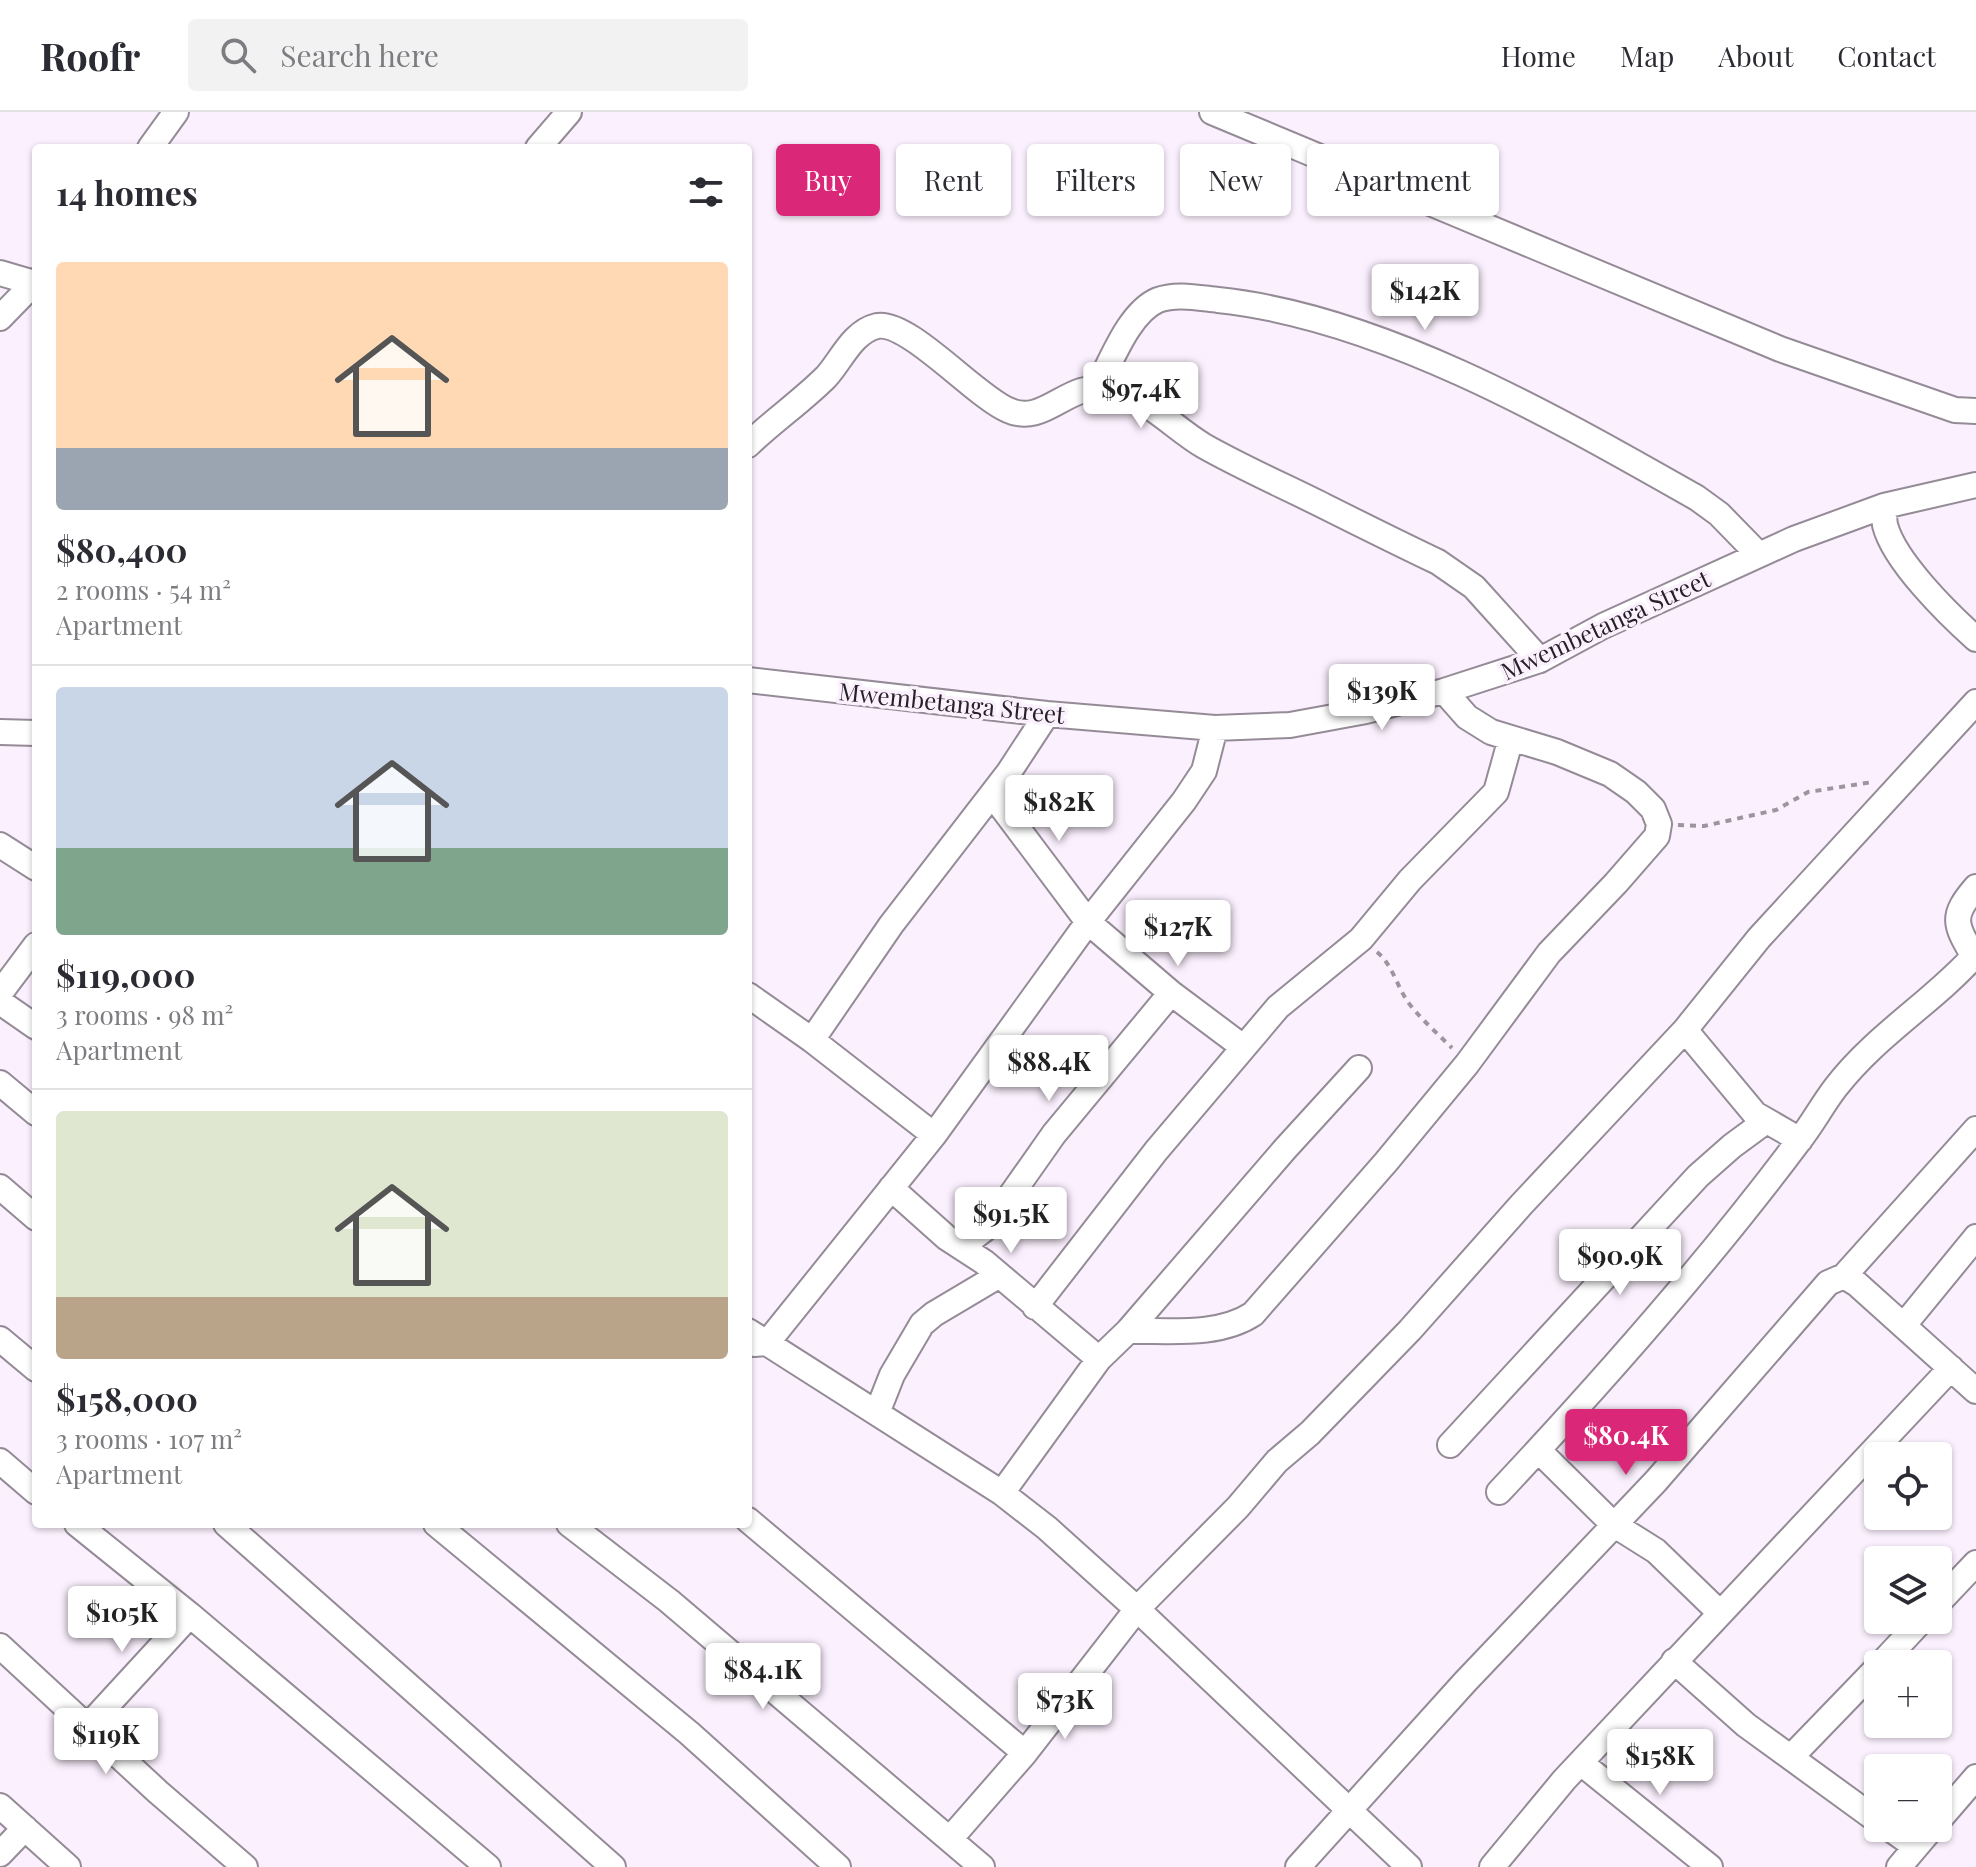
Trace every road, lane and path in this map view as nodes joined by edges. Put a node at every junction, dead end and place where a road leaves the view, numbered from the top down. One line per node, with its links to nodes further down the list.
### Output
1 (176, 112): 4 (street)
2 (569, 112): 5 (street)
3 (1212, 112): 11 (street)
4 (153, 144)
5 (541, 144)
6 (0, 273): 7 (street)
7 (32, 281)
8 (32, 285): 9 (street)
9 (0, 318)
10 (1097, 388): 12 (street); 15 (street); 17 (street)
11 (1976, 411)
12 (752, 441)
13 (1976, 485): 14 (street, Mwembetanga Street)
14 (1884, 506): 15 (street, Mwembetanga Street); 16 (street)
15 (1759, 555): 17 (street, Mwembetanga Street)
16 (1976, 639)
17 (1540, 660): 19 (street, Mwembetanga Street)
18 (752, 680): 21 (street, Mwembetanga Street)
19 (1444, 691): 22 (street, Mwembetanga Street); 25 (street)
20 (1976, 702): 26 (street)
21 (1047, 714): 22 (street, Mwembetanga Street); 27 (street)
22 (1215, 728): 32 (street)
23 (0, 732): 24 (street)
24 (32, 733)
25 (1511, 738): 28 (street); 33 (street)
26 (1909, 775): 28 (path); 41 (street)
27 (992, 794): 32 (street); 42 (street)
28 (1659, 824): 44 (street)
29 (0, 845): 30 (street)
30 (32, 865)
31 (1976, 887): 35 (street)
32 (1088, 922): 37 (street); 50 (street)
33 (1361, 939): 43 (street); 44 (path)
34 (32, 950): 36 (street)
35 (1975, 956): 51 (street)
36 (0, 993)
37 (1171, 993): 43 (street); 56 (street)
38 (752, 998): 42 (street)
39 (0, 1002): 40 (street)
40 (32, 1024)
41 (1685, 1030): 48 (street); 83 (street)
42 (812, 1040): 50 (street)
43 (1243, 1047): 59 (street)
44 (1467, 1064): 61 (street)
45 (1359, 1068): 61 (street)
46 (0, 1083): 47 (street)
47 (32, 1110)
48 (1766, 1121): 51 (street); 69 (street)
49 (1976, 1129): 58 (street)
50 (934, 1135): 53 (street)
51 (1800, 1140): 70 (street)
52 (0, 1187): 54 (street)
53 (891, 1188): 56 (street); 63 (street)
54 (32, 1215)
55 (1976, 1237): 60 (street)
56 (961, 1247): 57 (street)
57 (998, 1276): 59 (street); 68 (street)
58 (1844, 1276): 60 (street); 76 (street)
59 (1035, 1307): 64 (street)
60 (1904, 1325): 66 (street)
61 (1128, 1331): 64 (street)
62 (0, 1339): 65 (street)
63 (754, 1339): 68 (street)
64 (1099, 1359): 74 (street)
65 (32, 1366)
66 (1951, 1368): 67 (street); 84 (street)
67 (1976, 1391)
68 (877, 1413): 74 (street)
69 (1450, 1445)
70 (1538, 1450): 73 (street); 76 (street)
71 (0, 1461): 72 (street)
72 (32, 1489)
73 (1499, 1492)
74 (1002, 1493): 83 (street)
75 (752, 1523): 92 (street)
76 (1613, 1524): 84 (street); 98 (street)
77 (83, 1528): 85 (street)
78 (231, 1528): 109 (street)
79 (441, 1528): 110 (street)
80 (574, 1528): 101 (street)
81 (1976, 1563): 82 (street)
82 (1952, 1588)
83 (1137, 1609): 92 (street); 98 (street)
84 (1719, 1612): 89 (street)
85 (190, 1615): 91 (street); 108 (street)
86 (1909, 1634): 88 (street)
87 (0, 1646): 91 (street)
88 (1895, 1650)
89 (1674, 1661): 93 (street); 94 (street)
90 (1864, 1682): 93 (street)
91 (88, 1726): 107 (street)
92 (1025, 1753): 101 (street)
93 (1792, 1756): 99 (street)
94 (1581, 1763): 114 (street); 115 (street)
95 (1976, 1777): 96 (street)
96 (1952, 1805)
97 (0, 1806): 100 (street)
98 (1348, 1810): 112 (street); 113 (street)
99 (1864, 1810)
100 (25, 1828): 105 (street); 106 (street)
101 (950, 1839): 111 (street)
102 (1909, 1842): 104 (street)
103 (1920, 1842): 104 (street)
104 (1916, 1847): 116 (street)
105 (0, 1854)
106 (68, 1867)
107 (245, 1867)
108 (488, 1867)
109 (613, 1867)
110 (838, 1867)
111 (982, 1867)
112 (1298, 1867)
113 (1409, 1867)
114 (1492, 1867)
115 (1710, 1867)
116 (1899, 1867)

